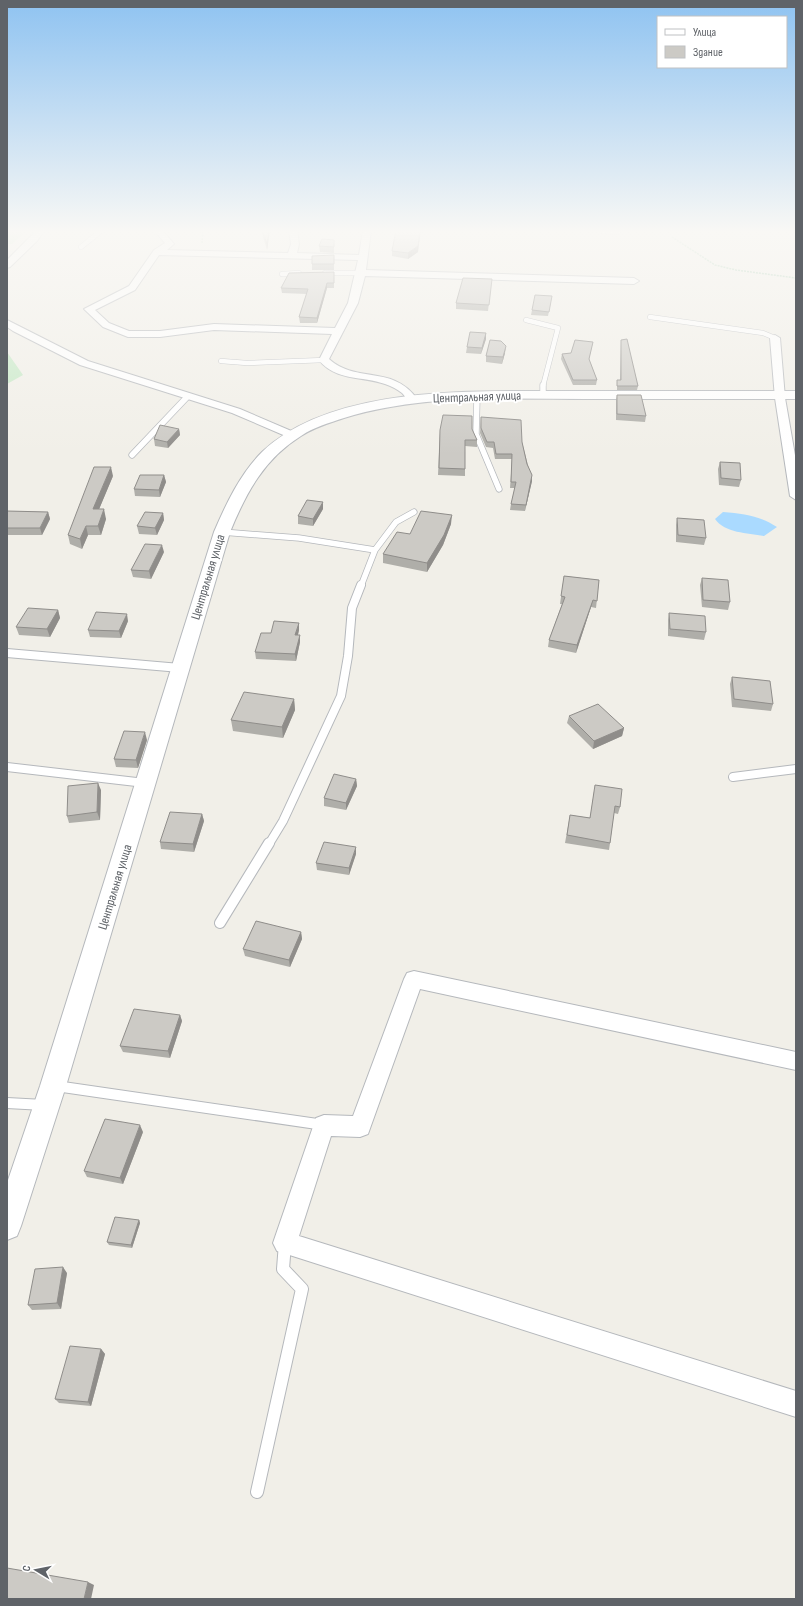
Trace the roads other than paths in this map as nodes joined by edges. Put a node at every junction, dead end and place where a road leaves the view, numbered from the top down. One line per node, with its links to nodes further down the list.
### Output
1 (99, 305): 6 (street)
2 (352, 305): 6 (street)
3 (650, 317): 7 (lane)
4 (526, 320): 10 (lane)
5 (7, 323): 12 (street)
6 (340, 331): 8 (street)
7 (775, 338): 11 (street)
8 (324, 360): 9 (lane); 14 (street)
9 (221, 361)
10 (543, 395): 11 (street, Центральная улица); 13 (street, Центральная улица)
11 (788, 395): 17 (street)
12 (188, 396): 15 (street); 16 (lane)
13 (476, 397): 14 (street, Центральная улица); 18 (lane)
14 (413, 400): 15 (street, Центральная улица)
15 (292, 435): 21 (street, Центральная улица)
16 (132, 455)
17 (794, 466): 19 (street)
18 (499, 489)
19 (796, 496)
20 (414, 512): 22 (lane)
21 (222, 532): 22 (lane); 24 (street, Центральная улица)
22 (375, 550): 29 (lane)
23 (7, 653): 24 (lane)
24 (180, 668): 28 (street, Центральная улица)
25 (7, 767): 28 (lane)
26 (796, 769): 27 (lane)
27 (733, 777)
28 (146, 784): 31 (street, Центральная улица)
29 (220, 923)
30 (796, 1061): 34 (street)
31 (53, 1086): 33 (street, Центральная улица); 34 (lane)
32 (7, 1104): 33 (lane)
33 (47, 1105): 35 (street, Центральная улица)
34 (324, 1125): 36 (street)
35 (7, 1226)
36 (285, 1243): 37 (street); 38 (lane)
37 (796, 1404)
38 (257, 1492)

